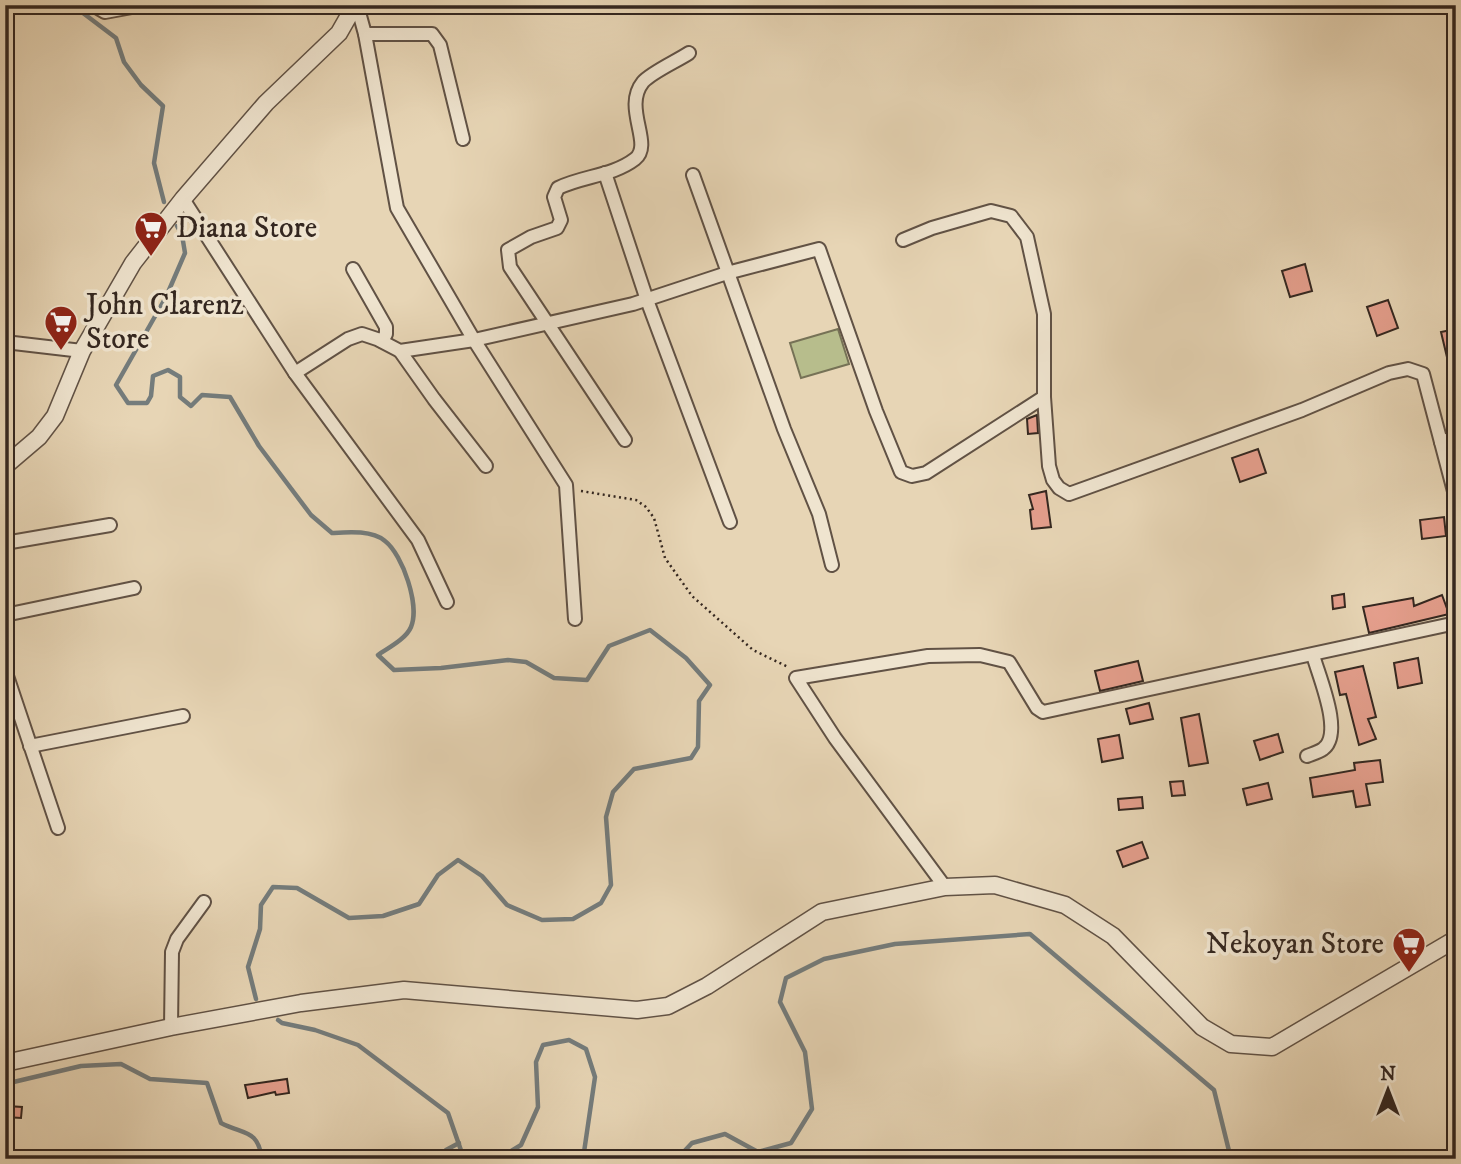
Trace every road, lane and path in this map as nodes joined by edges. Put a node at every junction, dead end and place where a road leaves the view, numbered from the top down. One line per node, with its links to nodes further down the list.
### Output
1 (93, 5): 2 (street)
2 (142, 5)
3 (356, 5): 4 (street); 9 (street)
4 (365, 34): 6 (street); 15 (street)
5 (689, 53): 7 (street)
6 (463, 139)
7 (605, 173): 13 (street); 14 (street)
8 (693, 175): 12 (street)
9 (183, 199): 18 (street); 20 (street)
10 (903, 240): 21 (street)
11 (353, 269): 16 (street)
12 (727, 272): 13 (street); 21 (street); 32 (street)
13 (647, 300): 14 (street); 29 (street)
14 (546, 322): 15 (street); 23 (street)
15 (474, 340): 19 (street); 27 (street)
16 (382, 341): 19 (street); 20 (street)
17 (5, 342): 18 (street)
18 (82, 351): 25 (street)
19 (400, 351): 26 (street)
20 (295, 373): 34 (street)
21 (1044, 397): 24 (street)
22 (1456, 437): 24 (street)
23 (625, 440)
24 (1441, 442): 28 (street)
25 (5, 466)
26 (486, 466)
27 (566, 485): 36 (street); 40 (path)
28 (1456, 499)
29 (730, 522)
30 (110, 525): 31 (street)
31 (5, 543)
32 (832, 565)
33 (134, 588): 35 (street)
34 (447, 602)
35 (5, 615)
36 (575, 619)
37 (1456, 623): 38 (street)
38 (1313, 655): 40 (street); 43 (street)
39 (5, 670): 42 (street)
40 (796, 678): 45 (street)
41 (183, 716): 42 (street)
42 (30, 746): 44 (street)
43 (1307, 756)
44 (58, 828)
45 (945, 887): 47 (street); 48 (street)
46 (204, 902): 48 (street)
47 (1456, 939)
48 (171, 1027): 49 (street)
49 (5, 1063)

